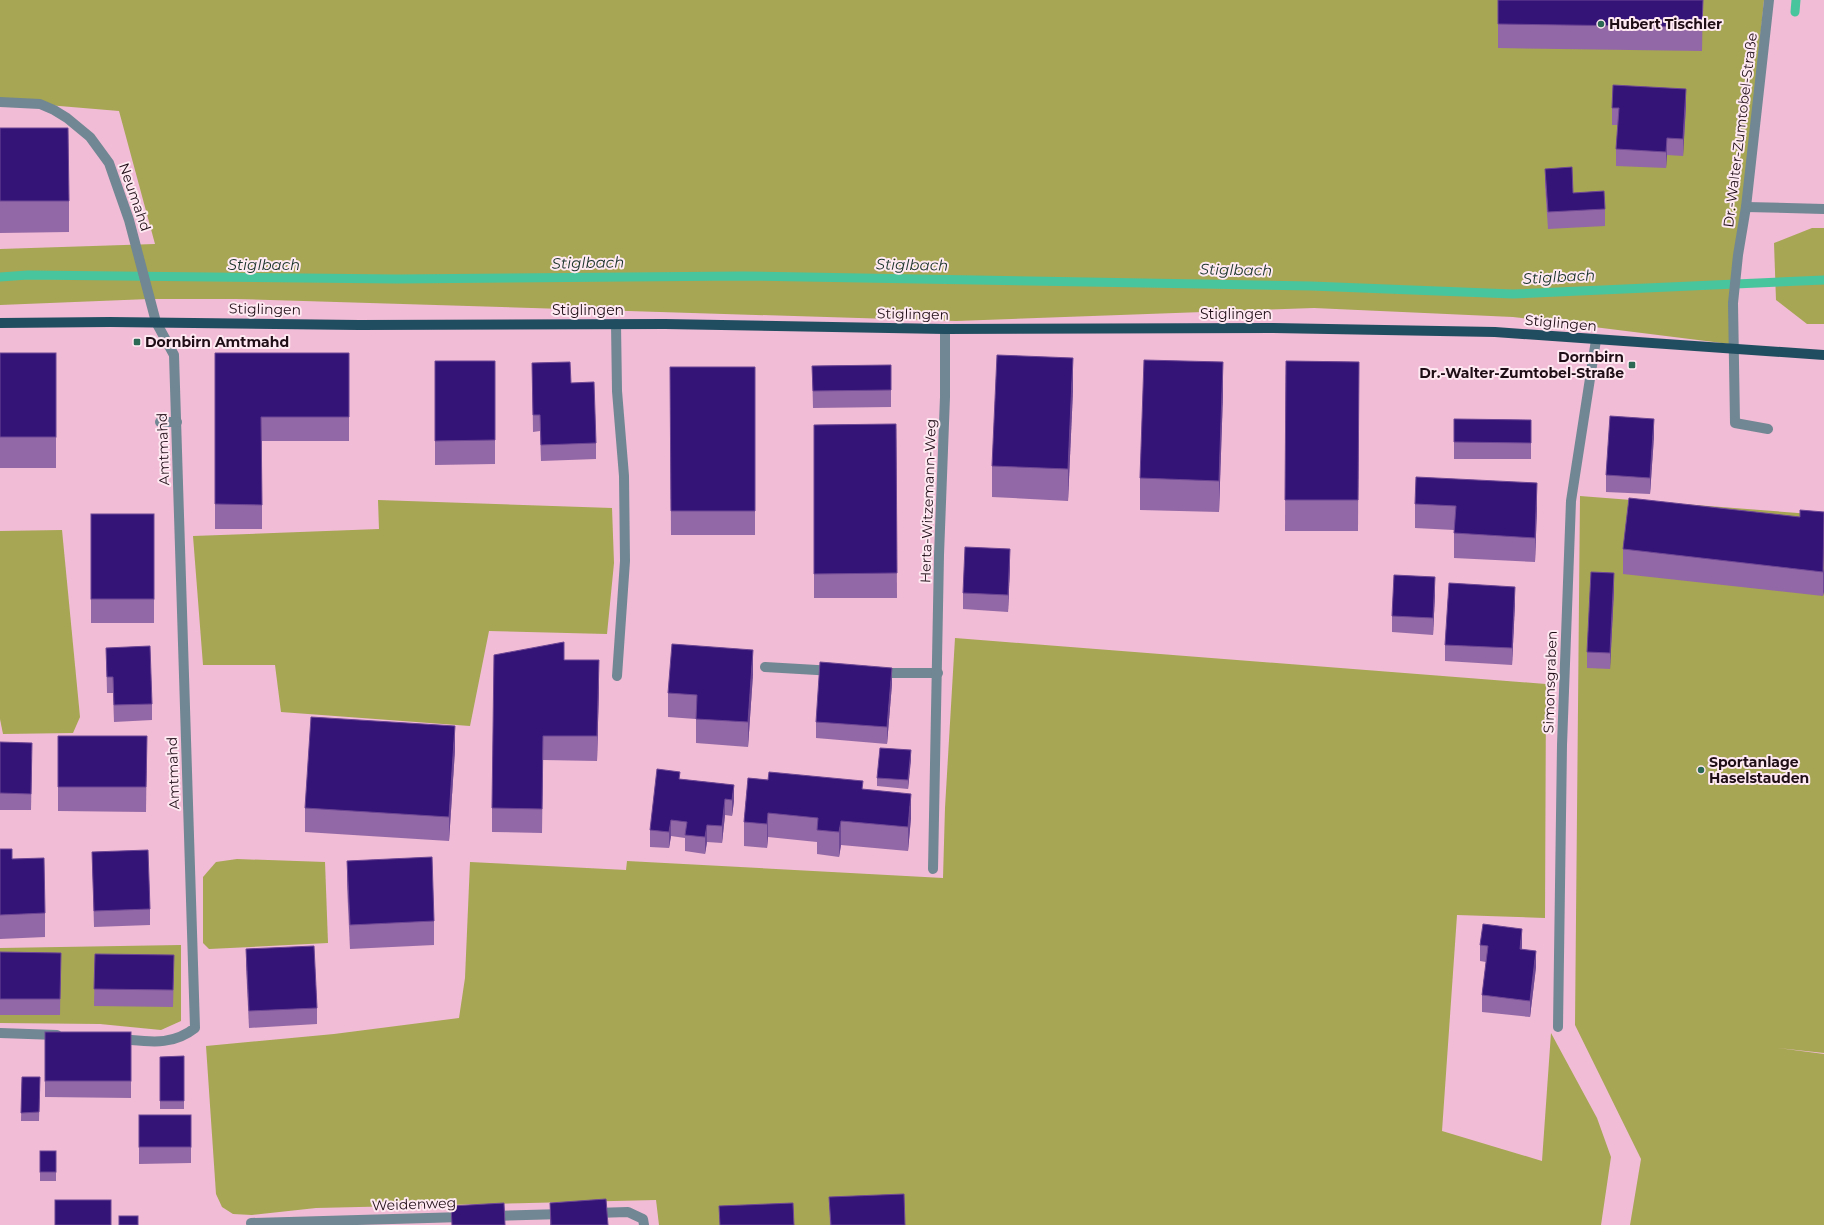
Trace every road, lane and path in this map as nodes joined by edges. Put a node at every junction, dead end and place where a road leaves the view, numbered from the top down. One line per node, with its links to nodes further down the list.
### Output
1 (1769, 0): 3 (street, Dr.-Walter-Zumtobel-Straße)
2 (0, 102): 5 (street, Neumahd)
3 (1746, 207): 4 (street); 10 (street, Dr.-Walter-Zumtobel-Straße)
4 (1824, 209)
5 (156, 322): 6 (main road, Stiglingen); 7 (main road, Stiglingen); 13 (street, Amtmahd)
6 (0, 323)
7 (616, 324): 8 (main road, Stiglingen); 19 (street)
8 (945, 329): 9 (main road, Stiglingen); 18 (street, Herta-Witzemann-Weg)
9 (1596, 340): 10 (main road, Stiglingen); 21 (street, Simonsgraben)
10 (1733, 350): 11 (main road, Stiglingen); 14 (street, Dr.-Walter-Zumtobel-Straße)
11 (1824, 355)
12 (160, 422): 13 (street)
13 (177, 422): 24 (street, Amtmahd)
14 (1768, 429)
15 (765, 667): 16 (street)
16 (848, 672)
17 (871, 673): 18 (street)
18 (938, 673): 20 (street, Herta-Witzemann-Weg)
19 (617, 676)
20 (933, 869)
21 (1558, 1027)
22 (0, 1033): 23 (street)
23 (66, 1036)
24 (106, 1039)
25 (251, 1223): 26 (street, Weidenweg)
26 (644, 1225)

